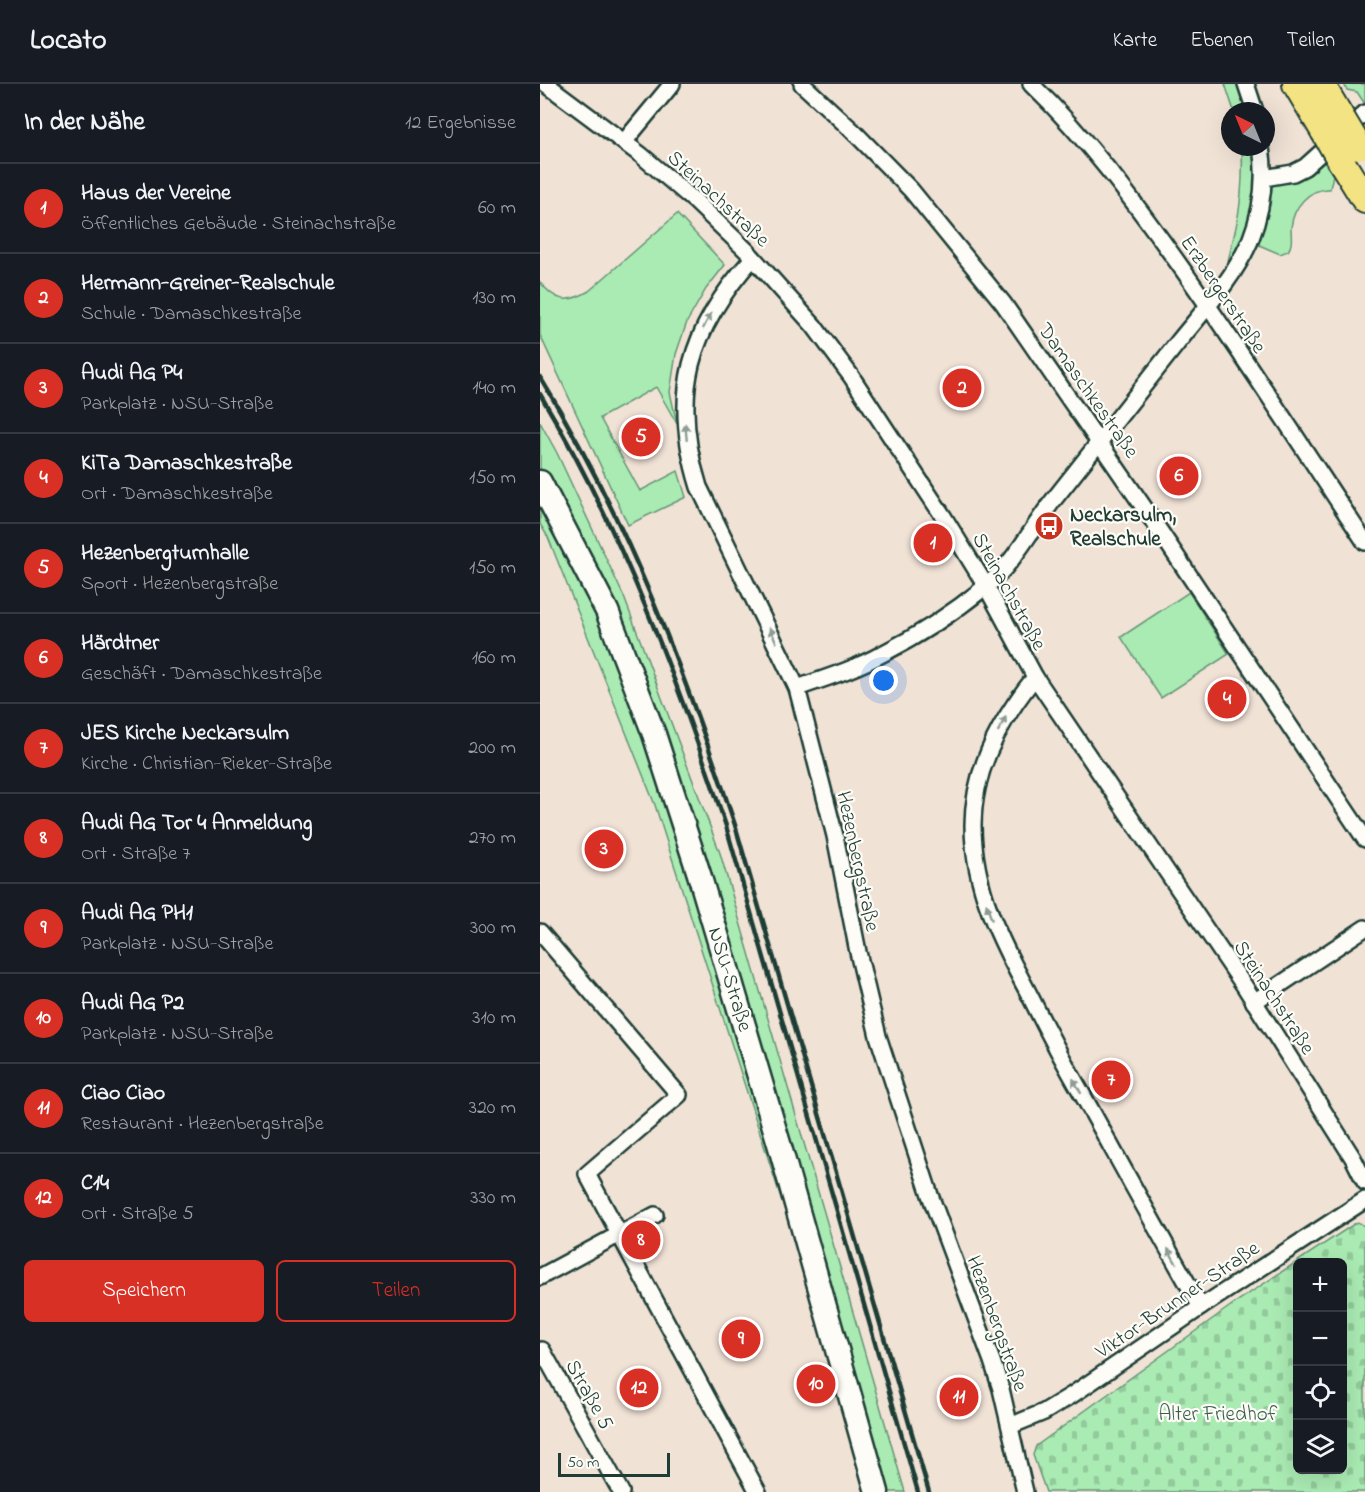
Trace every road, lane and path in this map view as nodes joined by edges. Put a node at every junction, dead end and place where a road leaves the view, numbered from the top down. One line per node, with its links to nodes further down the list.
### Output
1 (546, 84): 10 (street, Steinachstraße)
2 (672, 84): 10 (street)
3 (802, 84): 17 (street, Damaschkestraße)
4 (1031, 84): 16 (street, Erzbergerstraße)
5 (1246, 84): 8 (street)
6 (1296, 84): 9 (highway)
7 (1321, 84): 9 (highway)
8 (1252, 102)
9 (1343, 120): 11 (highway, bridge); 13 (street)
10 (624, 142): 15 (street, Steinachstraße)
11 (1355, 155): 14 (highway)
12 (1263, 156): 13 (street)
13 (1264, 178): 16 (street)
14 (1365, 200)
15 (753, 258): 20 (street, Steinachstraße); 22 (street, Hezenbergstraße, one-way to 15)
16 (1208, 305): 17 (street); 19 (street, Erzbergerstraße)
17 (1099, 442): 20 (street); 23 (street, Damaschkestraße)
18 (540, 482): 37 (main road, NSU-Straße)
19 (1365, 542)
20 (986, 586): 21 (street, Steinachstraße); 22 (street)
21 (1035, 677): 26 (street, Steinachstraße); 32 (street, one-way to 21)
22 (797, 688): 34 (street, Hezenbergstraße)
23 (1365, 839)
24 (1365, 928): 26 (street)
25 (540, 932): 30 (street)
26 (1254, 1002): 27 (street, Steinachstraße)
27 (1365, 1182)
28 (1365, 1200): 32 (street, Viktor-Brunner-Straße)
29 (655, 1215): 30 (street)
30 (620, 1234): 31 (street); 36 (street)
31 (540, 1277)
32 (1201, 1307): 34 (street, Viktor-Brunner-Straße)
33 (540, 1351): 35 (street, Straße 5)
34 (1010, 1426): 38 (street, Hezenbergstraße)
35 (621, 1492)
36 (758, 1492)
37 (877, 1492)
38 (1025, 1492)

